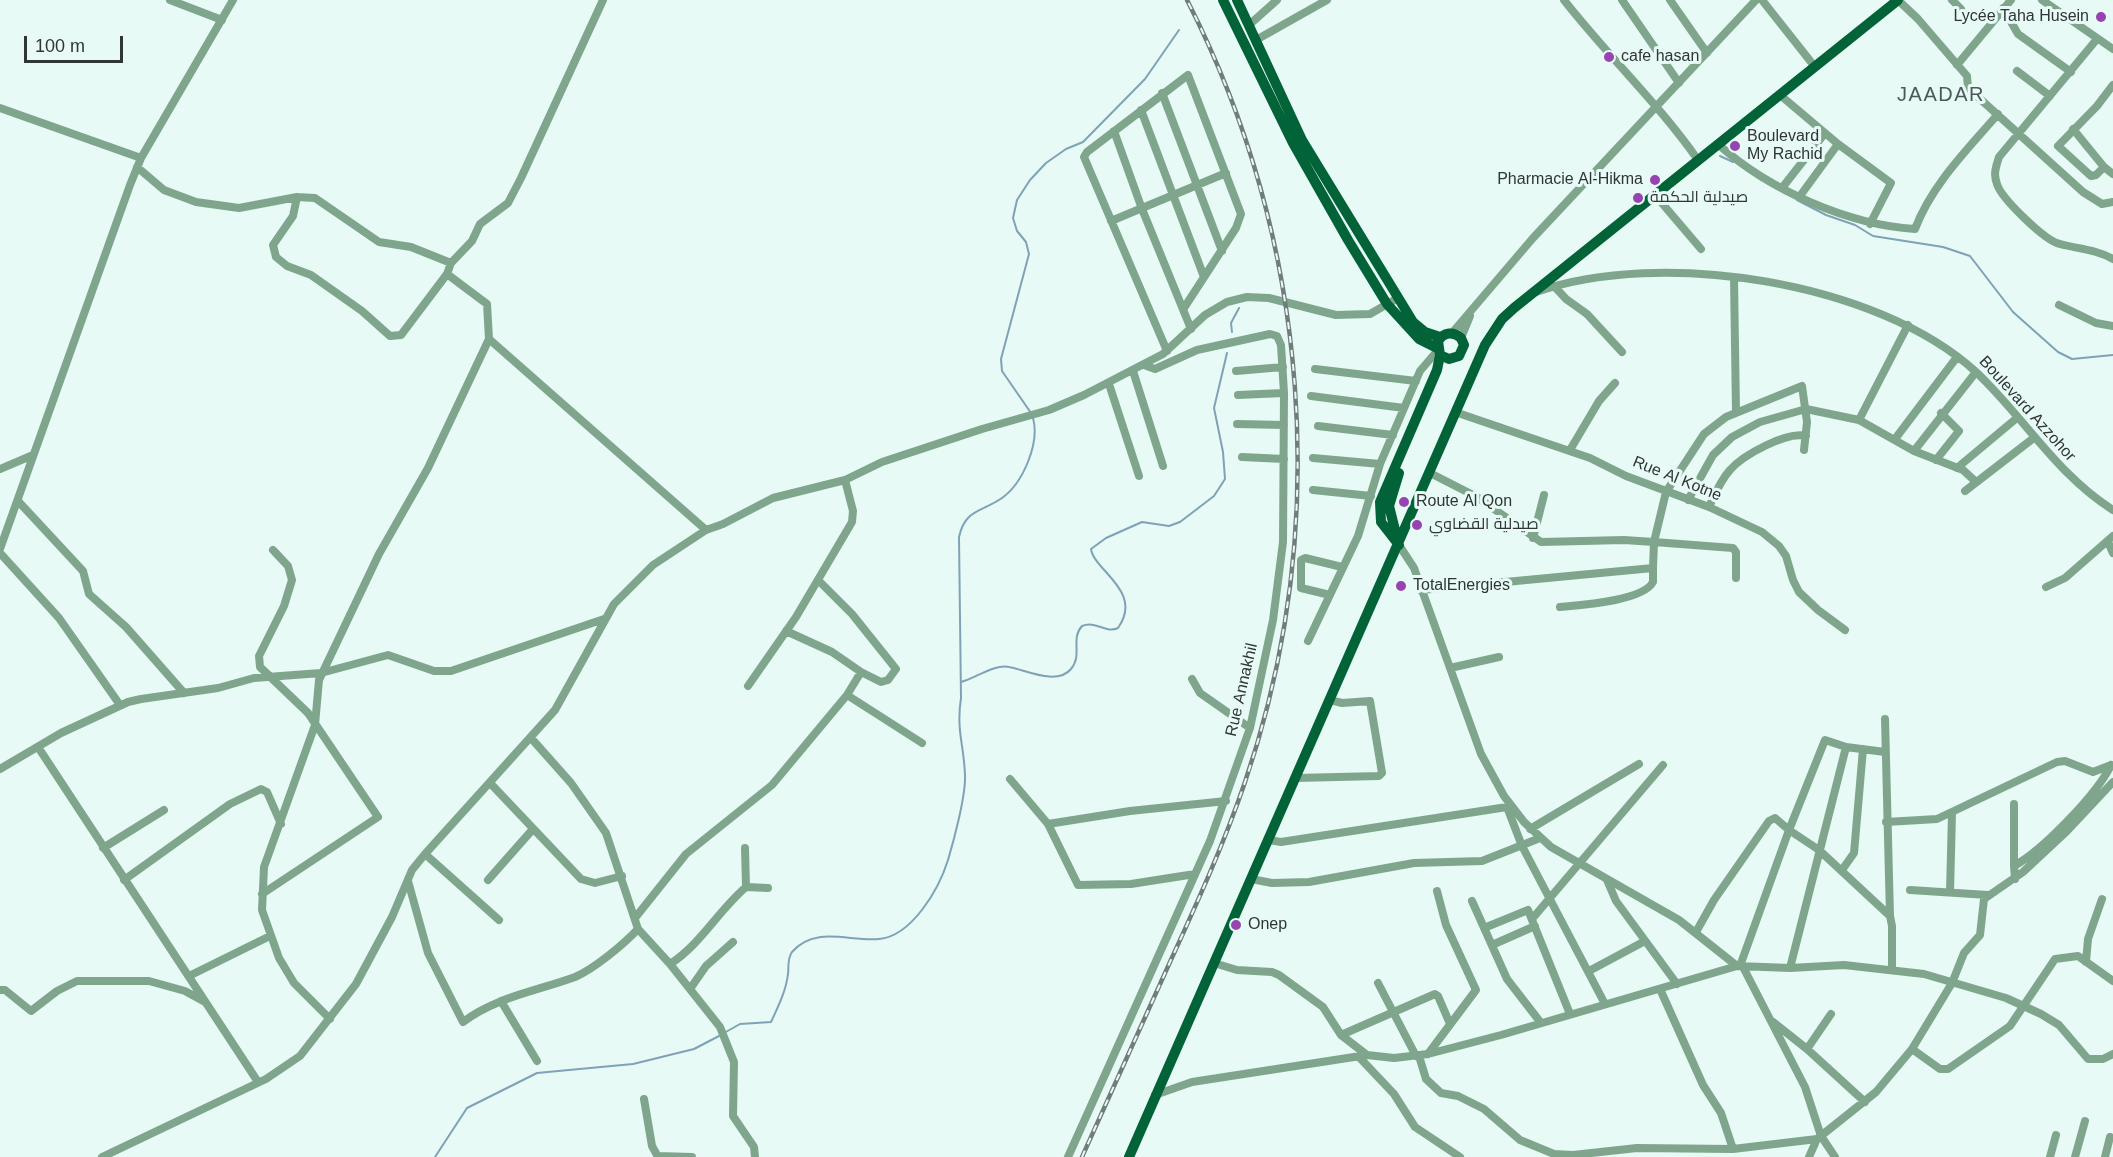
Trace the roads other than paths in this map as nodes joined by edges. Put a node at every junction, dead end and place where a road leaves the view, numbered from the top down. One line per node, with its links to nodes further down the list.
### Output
1 (170, 0): 19 (street)
2 (233, 0): 19 (street)
3 (603, 0): 63 (street)
4 (1223, 0): 70 (main road)
5 (1237, 0): 20 (main road)
6 (1276, 0): 20 (street)
7 (1327, 0): 22 (street)
8 (1564, 0): 34 (street)
9 (1622, 0): 29 (street)
10 (1670, 0): 24 (street)
11 (1756, 0): 24 (street)
12 (1762, 0): 26 (street)
13 (1898, 0): 25 (street); 26 (main road)
14 (1952, 0): 18 (street)
15 (2011, 0): 17 (street)
16 (2042, 0): 21 (street)
17 (2003, 8): 25 (street); 28 (street)
18 (1961, 9)
19 (222, 20): 44 (street)
20 (1248, 25): 22 (main road)
21 (2097, 39): 23 (street); 28 (street)
22 (1256, 40): 69 (main road)
23 (2113, 49)
24 (1707, 53): 29 (street)
25 (1957, 65): 37 (street)
26 (1815, 67): 32 (main road)
27 (2017, 71): 33 (street)
28 (2071, 72): 33 (street)
29 (1679, 83): 34 (street)
30 (2113, 85): 38 (street)
31 (1162, 93): 36 (street); 48 (street); 50 (street)
32 (1780, 95): 41 (street); 43 (main road)
33 (2050, 96): 40 (street)
34 (1656, 106): 45 (street); 76 (street)
35 (0, 108): 44 (street)
36 (1141, 110): 39 (street); 53 (street)
37 (1998, 114): 40 (street); 59 (street)
38 (2073, 129): 47 (street); 47 (street)
39 (1114, 130): 57 (street); 58 (street)
40 (2019, 132): 56 (street); 62 (street)
41 (1825, 133): 42 (street); 51 (street)
42 (1838, 144): 54 (street); 59 (street)
43 (1719, 145): 45 (main road); 51 (street)
44 (141, 158): 46 (street)
45 (1698, 160): 52 (main road)
46 (137, 167): 55 (street); 112 (street)
47 (2104, 167): 49 (street)
48 (1226, 173): 50 (street); 61 (street)
49 (2113, 174)
50 (1199, 185): 53 (street); 61 (street)
51 (1782, 188): 54 (street)
52 (1655, 195): 60 (street); 68 (main road)
53 (1172, 196): 57 (street); 65 (street)
54 (1800, 196): 59 (street)
55 (297, 197): 63 (street); 64 (street)
56 (2113, 202)
57 (1142, 209): 58 (street); 72 (street)
58 (1111, 221): 79 (street)
59 (1870, 224)
60 (1701, 249)
61 (1222, 251): 65 (street)
62 (2113, 259)
63 (451, 263): 64 (street)
64 (447, 274): 77 (street)
65 (1204, 277): 72 (street)
66 (1734, 278): 67 (street, Boulevard Azzohor); 73 (street, Boulevard Azzohor); 98 (street)
67 (1554, 286): 68 (street, Boulevard Azzohor); 80 (street)
68 (1532, 294): 97 (main road)
69 (1398, 298): 70 (street); 78 (main road)
70 (1387, 304): 75 (street); 78 (main road)
71 (2059, 305): 74 (street)
72 (1184, 308): 75 (street)
73 (1908, 325): 81 (street, Boulevard Azzohor); 101 (street)
74 (2113, 326)
75 (1191, 329): 79 (street)
76 (1456, 335): 78 (main road); 82 (main road)
77 (489, 339): 134 (street); 157 (street)
78 (1439, 348): 82 (main road); 89 (street); 138 (main road)
79 (1167, 351): 83 (street)
80 (1622, 351)
81 (1957, 357): 88 (street, Boulevard Azzohor); 108 (street)
82 (1452, 359): 138 (main road)
83 (1144, 365): 84 (street, Rue Annakhil); 87 (street)
84 (1283, 367): 86 (street); 92 (street, Rue Annakhil)
85 (1315, 369): 89 (street)
86 (1236, 370)
87 (1133, 371): 91 (street); 118 (street)
88 (1976, 372): 99 (street); 100 (street, Boulevard Azzohor)
89 (1416, 381): 95 (street)
90 (1615, 383): 109 (street)
91 (1109, 384): 122 (street); 123 (street)
92 (1284, 393): 93 (street); 103 (street, Rue Annakhil)
93 (1238, 395)
94 (1311, 396): 95 (street)
95 (1404, 408): 105 (street)
96 (1806, 409): 98 (street); 101 (street); 106 (street); 130 (street)
97 (1455, 412): 109 (street, Rue Al Kotne); 121 (main road)
98 (1736, 412): 127 (street)
99 (1941, 413): 111 (street); 116 (street)
100 (2018, 417): 107 (street, Boulevard Azzohor); 119 (street)
101 (1858, 420): 108 (street)
102 (1237, 424): 103 (street)
103 (1284, 425): 115 (street, Rue Annakhil)
104 (1318, 426): 105 (street)
105 (1393, 435): 117 (street)
106 (1806, 436): 110 (street); 132 (street)
107 (2035, 437): 124 (street); 133 (street, Boulevard Azzohor)
108 (1895, 439): 111 (street)
109 (1570, 450): 127 (street, Rue Al Kotne)
110 (1804, 450)
111 (1914, 451): 116 (street)
112 (33, 455): 120 (street); 131 (street)
113 (1242, 457): 115 (street)
114 (1313, 458): 117 (street)
115 (1284, 459): 167 (street, Rue Annakhil)
116 (1936, 460): 119 (street)
117 (1380, 464): 129 (street)
118 (1163, 466)
119 (1957, 468): 124 (street)
120 (0, 470)
121 (1430, 473): 135 (street); 138 (main road)
122 (1139, 476)
123 (845, 480): 134 (street); 145 (street)
124 (1975, 481): 126 (street)
125 (1314, 490): 129 (street)
126 (1965, 491)
127 (1666, 492): 130 (street, Rue Al Kotne); 137 (street)
128 (1544, 495): 135 (street)
129 (1371, 496): 142 (street)
130 (1688, 500): 132 (street, Rue Al Kotne)
131 (18, 501): 140 (street); 161 (street)
132 (1709, 507): 151 (street, Rue Al Kotne)
133 (2113, 510)
134 (706, 530): 150 (street)
135 (1533, 538): 137 (street)
136 (2111, 539): 141 (street); 146 (street)
137 (1654, 542): 143 (street); 144 (street)
138 (1399, 545): 147 (street); 163 (main road)
139 (273, 550): 158 (street)
140 (0, 551): 164 (street)
141 (2113, 553)
142 (1342, 567): 148 (street); 148 (street)
143 (1653, 568): 147 (street); 149 (street)
144 (1736, 578)
145 (819, 580): 152 (street); 156 (street)
146 (2046, 587)
147 (1421, 590): 155 (street)
148 (1330, 595): 153 (street)
149 (1560, 607)
150 (604, 619): 157 (street); 168 (street)
151 (1845, 630)
152 (786, 631): 156 (street); 160 (street)
153 (1308, 641)
154 (1499, 657): 155 (street)
155 (1450, 668): 184 (street)
156 (861, 672): 162 (street)
157 (321, 673): 158 (street); 166 (street)
158 (272, 677): 161 (street); 166 (street)
159 (1192, 679): 167 (street)
160 (748, 686)
161 (184, 693): 164 (street)
162 (848, 694): 169 (street); 222 (street)
163 (1330, 700): 178 (main road); 178 (street)
164 (120, 705): 170 (street)
165 (1885, 719): 173 (street)
166 (315, 725): 188 (street); 216 (street)
167 (1250, 728): 182 (street, Rue Annakhil)
168 (531, 738): 181 (street); 204 (street)
169 (922, 742)
170 (38, 747): 177 (street); 196 (street)
171 (1846, 747): 172 (street); 192 (street); 198 (street)
172 (1863, 749): 173 (street); 202 (street)
173 (1885, 752): 187 (street)
174 (2112, 763): 186 (street); 201 (street)
175 (1639, 764): 191 (street)
176 (1663, 765): 200 (street)
177 (0, 769)
178 (1296, 778): 194 (main road)
179 (1010, 779): 189 (street)
180 (2113, 782): 206 (street)
181 (491, 784): 190 (street); 199 (street)
182 (1226, 801): 189 (street); 203 (street, Rue Annakhil)
183 (2013, 804): 201 (street)
184 (1508, 806): 191 (street); 194 (street); 195 (street)
185 (164, 810): 196 (street)
186 (1952, 813): 187 (street); 215 (street)
187 (1886, 822): 221 (street)
188 (281, 824): 207 (street); 216 (street)
189 (1048, 824): 203 (street)
190 (533, 829): 204 (street); 208 (street)
191 (1530, 829): 193 (street)
192 (1789, 830): 198 (street); 227 (street); 235 (street)
193 (1539, 838): 195 (street); 200 (street)
194 (1269, 840): 205 (main road)
195 (1522, 846): 205 (street); 218 (street)
196 (103, 848): 207 (street)
197 (746, 848): 211 (street)
198 (1819, 850): 202 (street); 236 (street)
199 (425, 854): 210 (street); 223 (street)
200 (1579, 865): 209 (street); 218 (street)
201 (2014, 866): 206 (street)
202 (1842, 870): 221 (street)
203 (1195, 874): 279 (street, Rue Annakhil)
204 (622, 876): 222 (street)
205 (1251, 879): 233 (main road)
206 (2015, 879): 217 (street)
207 (124, 880): 239 (street)
208 (488, 880)
209 (1607, 880): 227 (street); 229 (street)
210 (407, 881): 247 (street); 254 (street)
211 (746, 887): 212 (street); 234 (street)
212 (768, 888)
213 (1910, 890): 215 (street)
214 (1437, 891): 257 (street)
215 (1950, 892): 217 (street)
216 (262, 894): 228 (street)
217 (1988, 894): 242 (street)
218 (1551, 897): 224 (street); 238 (street)
219 (2103, 899): 232 (street)
220 (1472, 901): 225 (street)
221 (1890, 916): 237 (street)
222 (634, 918): 226 (street)
223 (499, 920)
224 (1534, 922): 225 (street); 231 (street); 252 (street)
225 (1484, 928): 231 (street)
226 (638, 929): 234 (street); 247 (street)
227 (1696, 932): 235 (street)
228 (270, 936): 239 (street); 254 (street)
229 (1645, 941): 238 (street); 243 (street)
230 (733, 942): 244 (street)
231 (1492, 945): 256 (street)
232 (2086, 962): 240 (street); 250 (street)
233 (1214, 963): 258 (street); 266 (main road)
234 (670, 964): 244 (street)
235 (1740, 966): 236 (street); 243 (street); 255 (street)
236 (1790, 968): 237 (street)
237 (1892, 968): 242 (street)
238 (1589, 971): 249 (street)
239 (189, 976): 248 (street)
240 (2113, 981)
241 (1378, 983): 251 (street)
242 (1952, 983): 250 (street); 260 (street)
243 (1677, 984): 245 (street)
244 (690, 989): 278 (street)
245 (1660, 989): 249 (street); 273 (street)
246 (0, 990): 248 (street)
247 (501, 1001): 264 (street)
248 (208, 1003): 265 (street)
249 (1605, 1004): 252 (street)
250 (2023, 1005): 260 (street); 261 (street)
251 (1393, 1012): 257 (street); 258 (street); 262 (street)
252 (1570, 1014): 256 (street)
253 (1831, 1014): 259 (street)
254 (330, 1019): 265 (street)
255 (1770, 1020): 259 (street); 272 (street)
256 (1541, 1023): 262 (street)
257 (1450, 1024): 262 (street)
258 (1341, 1035): 263 (street)
259 (1808, 1049): 268 (street)
260 (1912, 1049): 268 (street)
261 (2113, 1054)
262 (1421, 1055): 263 (street); 273 (street)
263 (1363, 1056): 266 (street); 281 (street)
264 (537, 1061)
265 (258, 1082): 274 (street)
266 (1155, 1095): 280 (main road)
267 (644, 1099): 275 (street)
268 (1865, 1102): 272 (street)
269 (2085, 1121): 285 (street)
270 (2056, 1135): 284 (street)
271 (2109, 1137): 286 (street)
272 (1819, 1138): 273 (street); 282 (street); 283 (street)
273 (1733, 1149)
274 (115, 1154): 276 (street)
275 (658, 1156): 277 (street)
276 (102, 1157)
277 (692, 1157)
278 (755, 1157)
279 (1068, 1157)
280 (1130, 1157)
281 (1460, 1157)
282 (1809, 1157)
283 (1835, 1157)
284 (2050, 1157)
285 (2075, 1157)
286 (2105, 1157)

